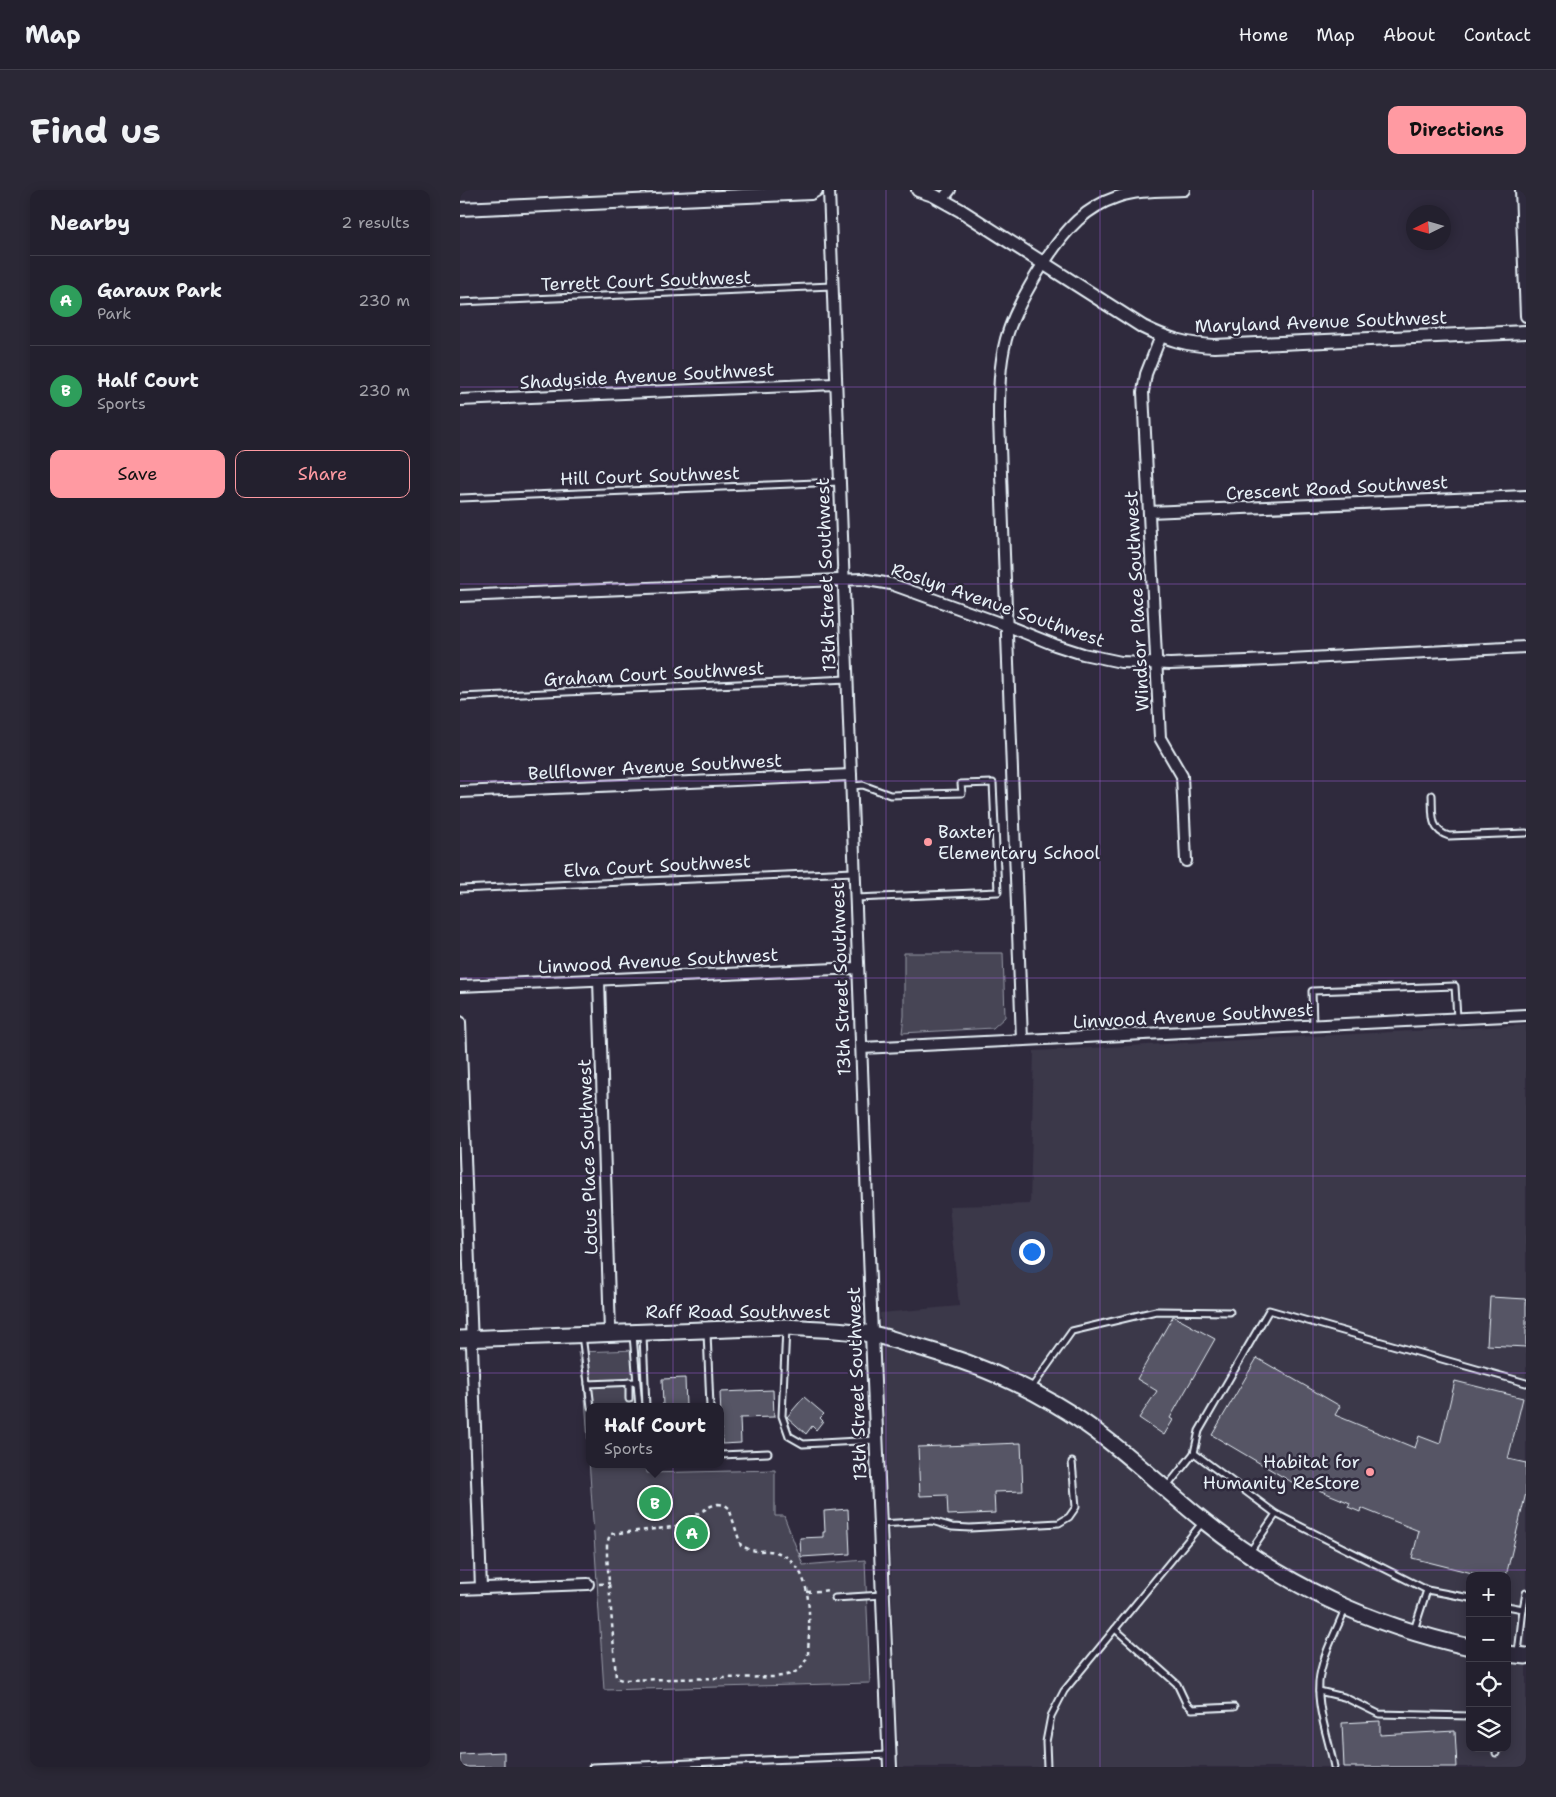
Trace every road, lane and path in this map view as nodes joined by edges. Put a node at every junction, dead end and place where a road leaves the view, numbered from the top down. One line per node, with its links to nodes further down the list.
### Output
1 (816, 190): 8 (street)
2 (829, 190): 10 (street, 13th Street Southwest)
3 (918, 190): 7 (street, Maryland Avenue Southwest)
4 (1184, 190): 6 (street)
5 (1521, 190): 12 (street)
6 (1117, 193): 9 (street)
7 (946, 195): 9 (street, Maryland Avenue Southwest)
8 (460, 209)
9 (1044, 264): 14 (street, Maryland Avenue Southwest); 23 (street)
10 (832, 286): 11 (lane, Terrett Court Southwest); 15 (street, 13th Street Southwest)
11 (460, 302)
12 (1526, 316)
13 (1526, 332): 14 (street, Maryland Avenue Southwest)
14 (1161, 336): 20 (street, Windsor Place Southwest)
15 (836, 384): 16 (street, Shadyside Avenue Southwest); 17 (street, 13th Street Southwest)
16 (460, 400)
17 (840, 482): 19 (lane, Hill Court Southwest); 21 (street, 13th Street Southwest)
18 (1526, 496): 20 (street, Crescent Road Southwest)
19 (460, 498)
20 (1149, 512): 25 (street, Windsor Place Southwest)
21 (845, 580): 22 (street, Roslyn Avenue Southwest); 23 (street, Roslyn Avenue Southwest); 26 (street, 13th Street Southwest)
22 (460, 596)
23 (1008, 626): 25 (street, Roslyn Avenue Southwest); 44 (street)
24 (1526, 647): 25 (street, Roslyn Avenue Southwest)
25 (1155, 664): 33 (street, Windsor Place Southwest)
26 (848, 679): 27 (lane, Graham Court Southwest); 28 (street, 13th Street Southwest)
27 (460, 697)
28 (851, 775): 29 (street, 13th Street Southwest); 30 (street, Bellflower Avenue Southwest)
29 (852, 786): 34 (street, 13th Street Southwest); 36 (lane)
30 (460, 792)
31 (1432, 795): 32 (lane)
32 (1526, 833)
33 (1186, 862)
34 (854, 872): 35 (lane, Elva Court Southwest); 36 (street, 13th Street Southwest)
35 (460, 889)
36 (855, 898): 37 (street, 13th Street Southwest)
37 (858, 968): 38 (street, Linwood Avenue Southwest); 45 (street, 13th Street Southwest)
38 (599, 980): 39 (street, Linwood Avenue Southwest); 52 (street, Lotus Place Southwest)
39 (460, 986)
40 (1526, 1015): 41 (street, Linwood Avenue Southwest)
41 (1457, 1018): 43 (street, Linwood Avenue Southwest); 43 (lane)
42 (460, 1022): 46 (street)
43 (1314, 1026): 44 (street, Linwood Avenue Southwest)
44 (1022, 1040): 45 (street, Linwood Avenue Southwest)
45 (862, 1048): 54 (street, 13th Street Southwest)
46 (461, 1084): 47 (street)
47 (463, 1202): 55 (street)
48 (1230, 1312): 60 (lane)
49 (786, 1328): 50 (main road, Raff Road Southwest); 54 (main road, Raff Road Southwest); 66 (lane)
50 (707, 1329): 51 (main road, Raff Road Southwest); 65 (lane)
51 (638, 1332): 52 (main road, Raff Road Southwest); 57 (lane); 64 (lane)
52 (610, 1333): 53 (main road, Raff Road Southwest)
53 (582, 1334): 55 (main road, Raff Road Southwest); 59 (lane)
54 (872, 1334): 60 (main road, Raff Road Southwest); 66 (street, 13th Street Southwest)
55 (466, 1338): 77 (street)
56 (629, 1382): 57 (lane); 59 (lane); 61 (lane)
57 (636, 1382): 63 (lane)
58 (1526, 1383): 68 (lane)
59 (588, 1384): 62 (lane)
60 (1030, 1390): 71 (main road, Raff Road Southwest)
61 (629, 1399)
62 (590, 1403)
63 (639, 1403)
64 (646, 1403)
65 (710, 1403)
66 (876, 1440): 74 (street, 13th Street Southwest)
67 (768, 1453): 69 (lane)
68 (1194, 1453): 71 (lane); 72 (lane)
69 (724, 1455)
70 (1072, 1462): 74 (lane)
71 (1166, 1488): 73 (main road, Raff Road Southwest)
72 (1276, 1514): 75 (lane); 80 (lane)
73 (1203, 1520): 75 (main road, Raff Road Southwest); 89 (lane)
74 (880, 1524): 83 (street, 13th Street Southwest)
75 (1248, 1554): 87 (main road, Raff Road Southwest)
76 (588, 1584): 77 (street)
77 (481, 1588): 78 (street)
78 (460, 1589)
79 (834, 1590): 81 (path)
80 (1427, 1590): 84 (lane); 90 (lane)
81 (807, 1592): 81 (path)
82 (1526, 1593): 88 (lane)
83 (882, 1595): 85 (lane); 96 (street, 13th Street Southwest)
84 (1466, 1597)
85 (835, 1598)
86 (1511, 1607): 88 (lane)
87 (1345, 1608): 90 (main road, Raff Road Southwest); 93 (lane)
88 (1522, 1609): 92 (lane)
89 (1115, 1629): 94 (lane); 98 (lane)
90 (1414, 1633): 91 (main road, Raff Road Southwest)
91 (1466, 1646)
92 (1517, 1655)
93 (1320, 1691): 95 (lane); 99 (lane)
94 (1234, 1707)
95 (1466, 1716)
96 (890, 1761): 97 (lane)
97 (592, 1767)
98 (1047, 1767)
99 (1334, 1767)

